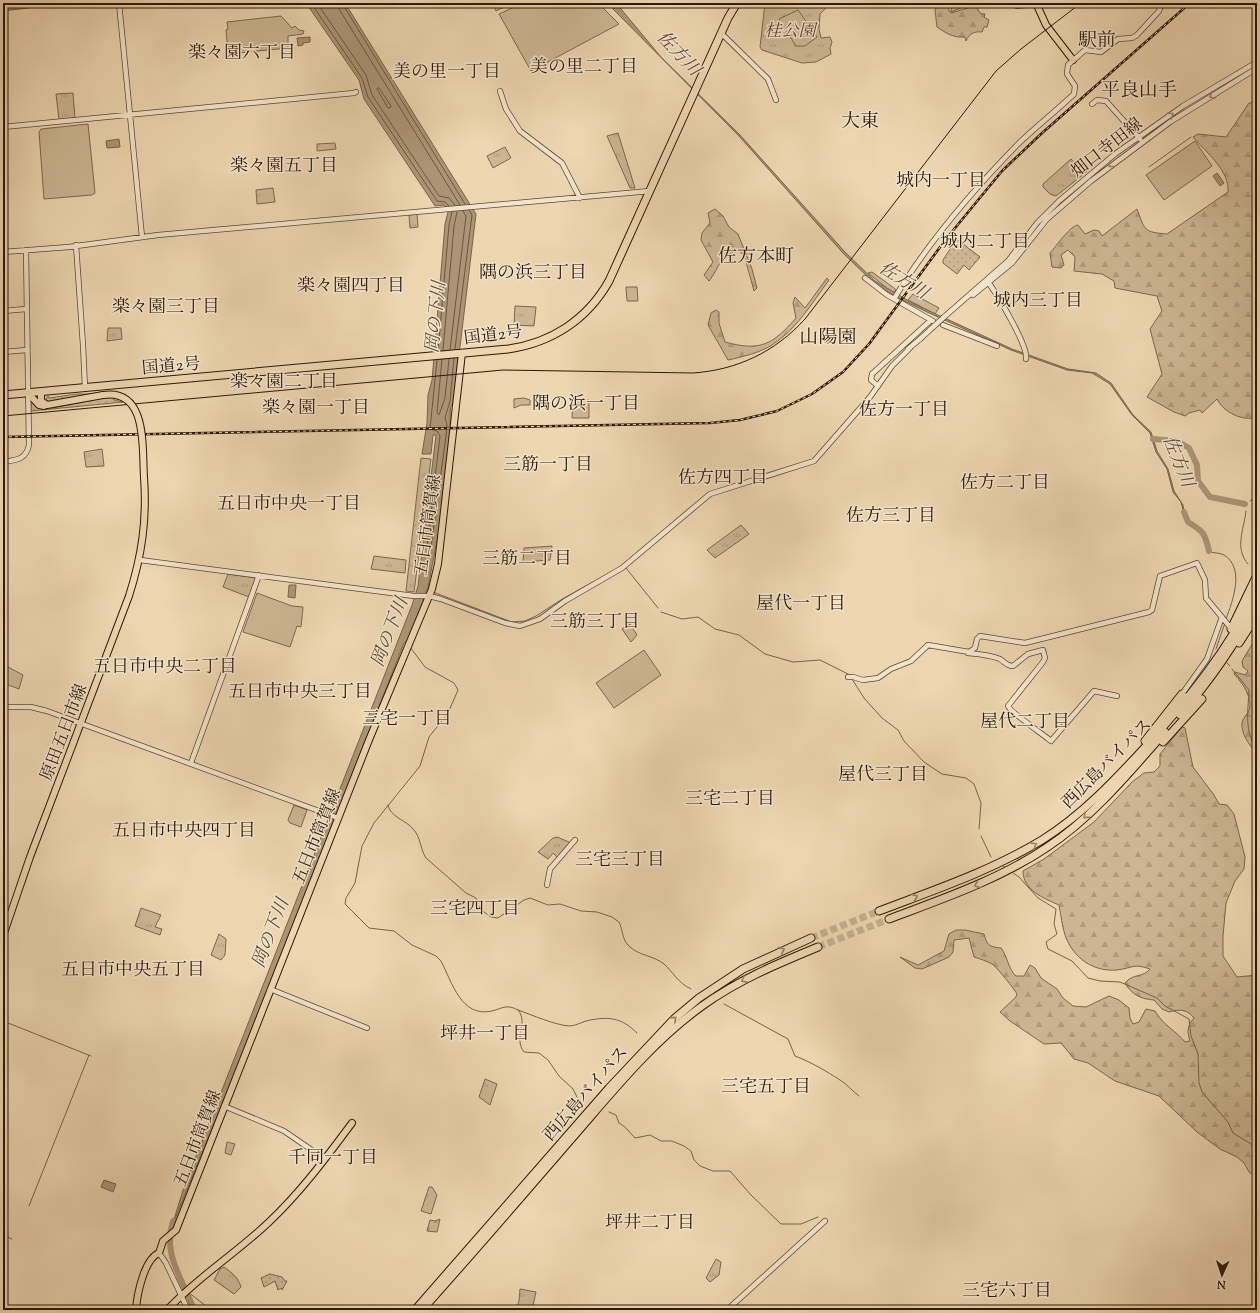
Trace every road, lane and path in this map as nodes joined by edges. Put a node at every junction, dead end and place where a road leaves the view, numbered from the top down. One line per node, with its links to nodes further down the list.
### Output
1 (119, 3): 14 (street)
2 (737, 3): 6 (highway, 国道2号)
3 (1036, 3): 5 (street); 7 (main road)
4 (1162, 3): 7 (street)
5 (1017, 6)
6 (721, 34): 12 (street); 18 (highway, 国道2号)
7 (1073, 60): 27 (street)
8 (1257, 62): 16 (street, 畑口寺田線, one-way to 8)
9 (1257, 68): 17 (street, one-way to 17)
10 (500, 91): 19 (street)
11 (356, 92): 14 (street)
12 (776, 100)
13 (1092, 104): 16 (street)
14 (130, 115): 15 (street); 21 (street)
15 (3, 127)
16 (1139, 137): 17 (street); 20 (street, 畑口寺田線)
17 (1142, 142): 20 (street, one-way to 20)
18 (650, 191): 19 (street); 34 (highway, 国道2号)
19 (580, 198): 21 (street)
20 (1057, 206): 26 (street, 畑口寺田線)
21 (142, 237): 22 (street)
22 (76, 245): 23 (street); 37 (street)
23 (26, 250): 24 (street); 28 (street)
24 (3, 252)
25 (865, 278): 27 (street)
26 (987, 282): 35 (street); 36 (street, 畑口寺田線, bridge)
27 (896, 297): 36 (street)
28 (26, 309): 29 (street); 32 (street)
29 (3, 311)
30 (943, 325): 31 (street)
31 (997, 346)
32 (27, 350): 33 (street); 39 (street)
33 (3, 352)
34 (461, 353): 37 (highway, 国道2号); 47 (main road, 五日市筒賀線)
35 (1026, 355)
36 (877, 385): 47 (street, 畑口寺田線)
37 (85, 388): 38 (highway, 国道2号)
38 (41, 392): 39 (highway, 国道2号); 41 (main road)
39 (28, 393): 40 (highway, 国道2号); 41 (main road); 42 (street)
40 (3, 395)
41 (50, 405): 43 (main road, 原田五日市線, bridge)
42 (3, 462)
43 (140, 560): 44 (street, 畑口寺田線); 61 (main road, 原田五日市線)
44 (259, 575): 47 (street, 畑口寺田線); 62 (street)
45 (1257, 575): 55 (highway)
46 (1257, 591): 55 (highway, 西広島バイパス)
47 (430, 593): 64 (main road, 五日市筒賀線)
48 (1257, 603): 59 (highway, 西広島バイパス)
49 (1257, 615): 59 (highway)
50 (1222, 617): 52 (street); 54 (street); 57 (street)
51 (1257, 624): 53 (highway)
52 (1230, 627)
53 (1257, 630)
54 (967, 652): 56 (street); 58 (street)
55 (1208, 672): 63 (highway, 西広島バイパス)
56 (850, 677)
57 (1182, 694): 63 (highway)
58 (1117, 696)
59 (1200, 697): 68 (highway, 西広島バイパス, one-way to 68)
60 (3, 707): 61 (street)
61 (81, 723): 62 (street); 69 (main road, 原田五日市線)
62 (191, 763): 64 (street)
63 (1128, 766): 67 (highway, 西広島バイパス, one-way to 63)
64 (337, 818): 72 (main road, 五日市筒賀線)
65 (575, 840): 66 (street)
66 (548, 885)
67 (879, 911)
68 (889, 919)
69 (3, 936)
70 (811, 938): 83 (highway, 西広島バイパス, one-way to 70)
71 (818, 947): 84 (highway, 西広島バイパス, one-way to 84)
72 (270, 989): 73 (street); 74 (main road, 五日市筒賀線)
73 (367, 1028)
74 (224, 1106): 76 (street); 78 (main road, 五日市筒賀線)
75 (352, 1123): 76 (main road)
76 (319, 1166): 79 (main road)
77 (825, 1221): 85 (street)
78 (159, 1253): 79 (street); 80 (main road, 五日市筒賀線)
79 (182, 1294): 81 (main road); 82 (street)
80 (136, 1310)
81 (167, 1310)
82 (188, 1310)
83 (415, 1310)
84 (422, 1310)
85 (727, 1310)

